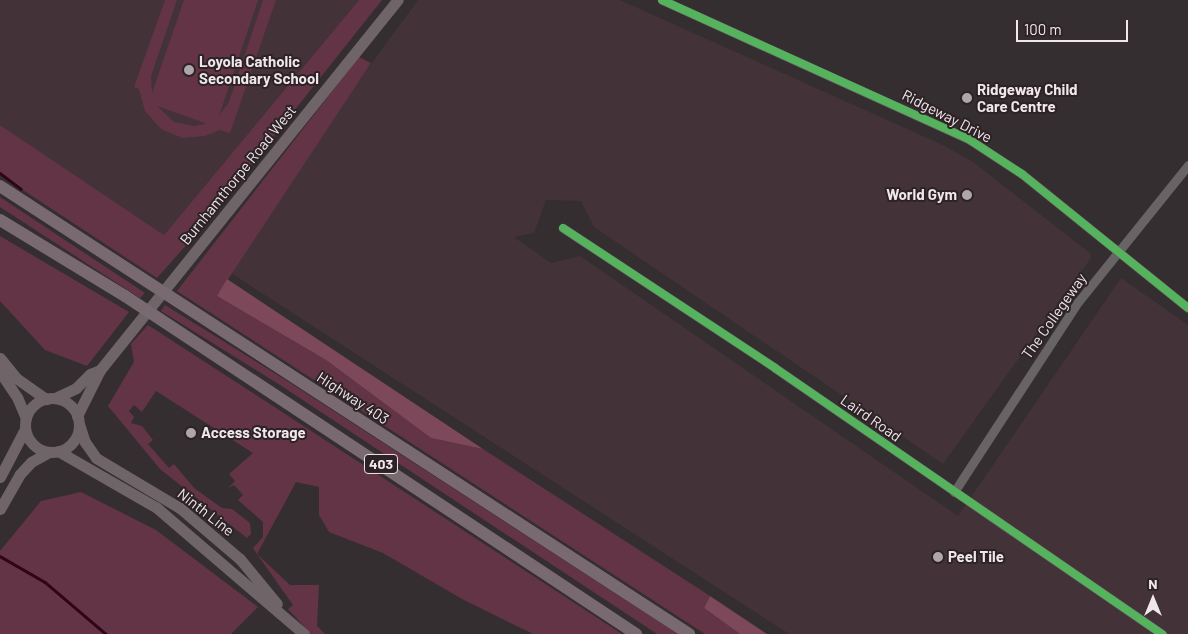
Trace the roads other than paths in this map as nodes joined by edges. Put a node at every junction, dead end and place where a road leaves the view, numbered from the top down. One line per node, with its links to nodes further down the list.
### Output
1 (398, 0): 10 (main road, Burnhamthorpe Road West)
2 (662, 0): 7 (street, Ridgeway Drive)
3 (1188, 165): 7 (street, The Collegeway)
4 (0, 186): 22 (highway, Highway 403 / 403)
5 (0, 220): 21 (highway, 403)
6 (562, 228): 17 (street, Laird Road)
7 (1118, 251): 8 (street, Ridgeway Drive); 17 (street, The Collegeway)
8 (1188, 308)
9 (0, 358): 12 (main road)
10 (100, 370): 12 (main road, Burnhamthorpe Road West); 13 (main road, Burnhamthorpe Road West)
11 (0, 372): 14 (main road)
12 (51, 398): 13 (main road); 14 (main road)
13 (78, 420): 15 (main road); 19 (main road, Ninth Line)
14 (25, 424): 15 (main road); 16 (main road)
15 (54, 451): 18 (main road); 19 (main road, Ninth Line)
16 (0, 477)
17 (954, 492): 23 (street, Laird Road)
18 (0, 509)
19 (286, 615): 20 (main road, Ninth Line)
20 (304, 634)
21 (636, 634)
22 (689, 634)
23 (1162, 634)

